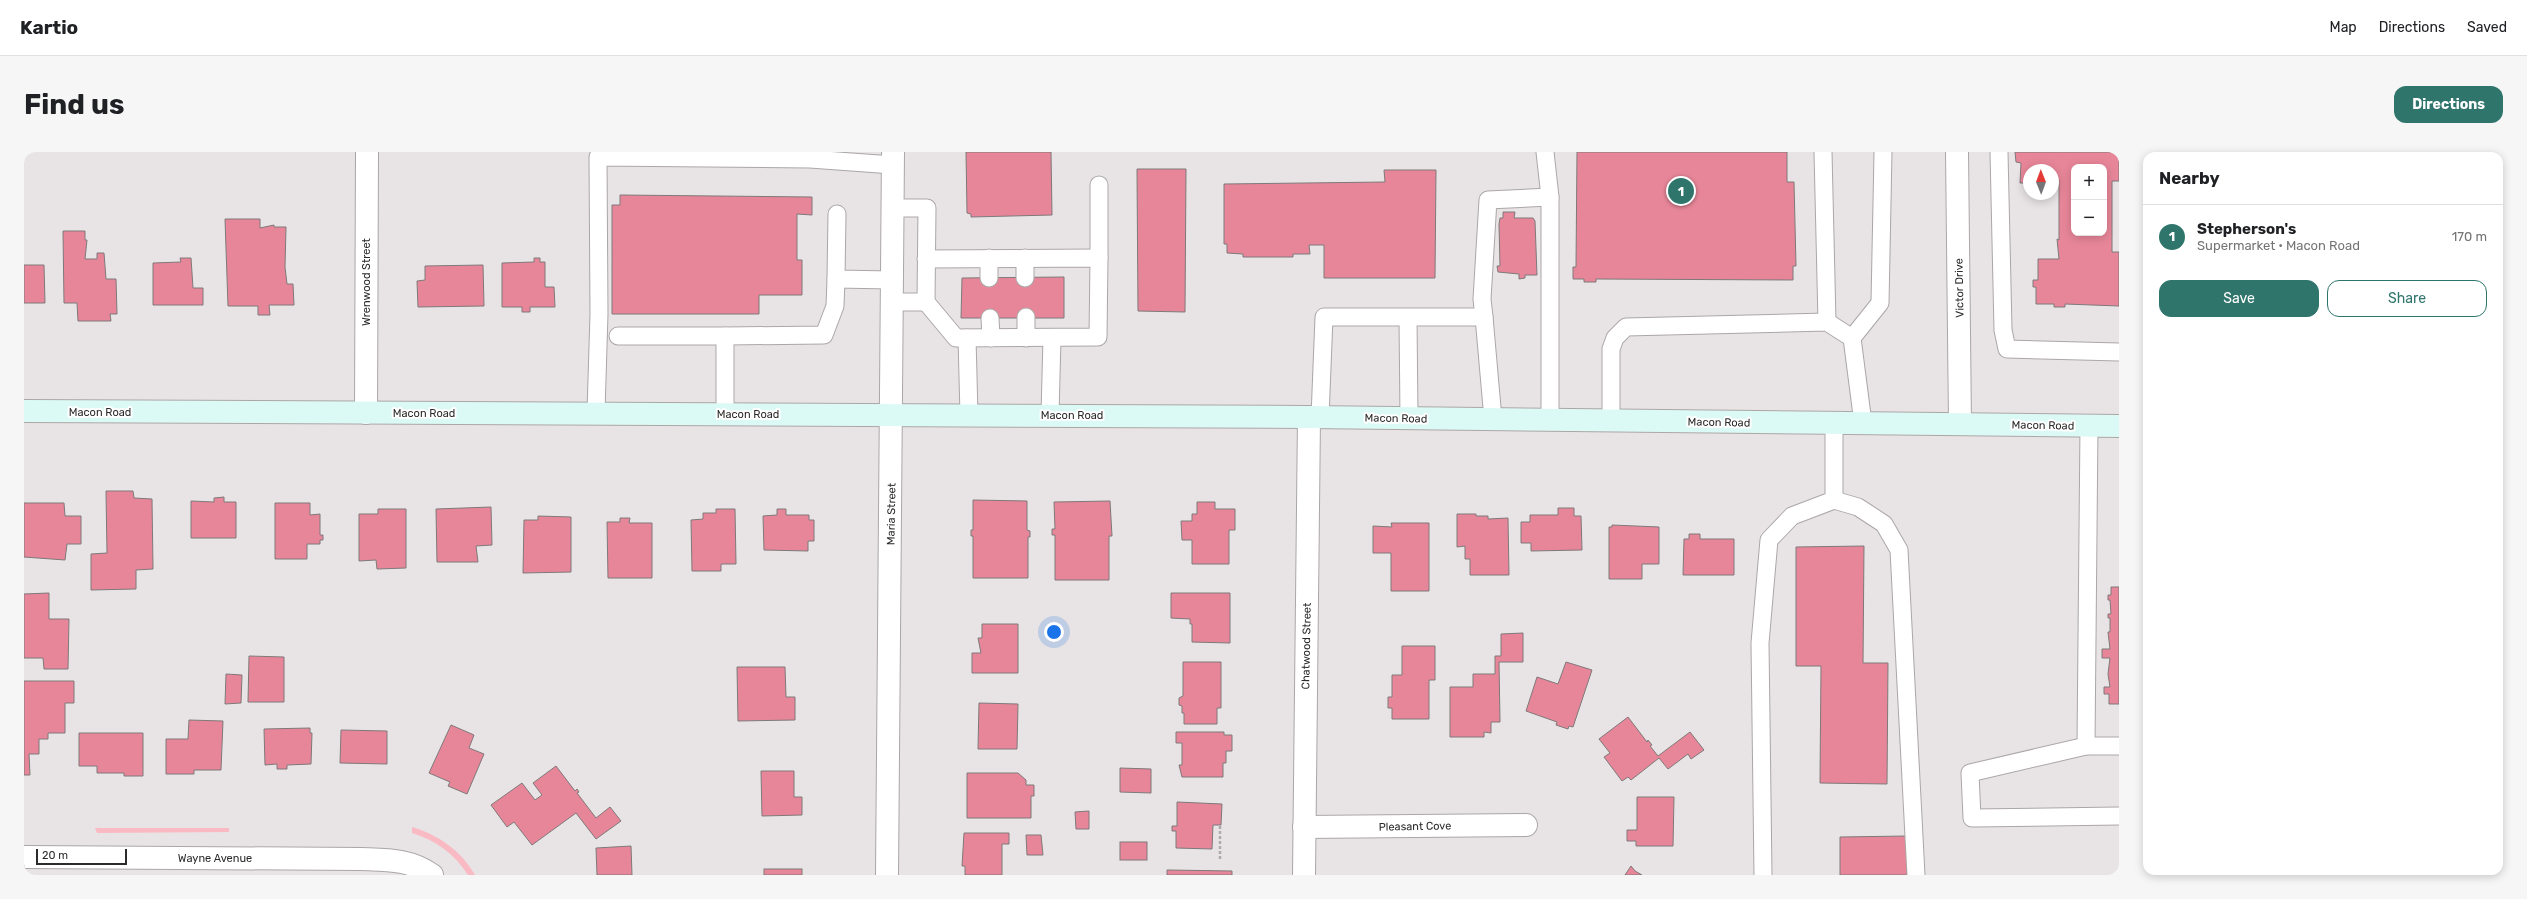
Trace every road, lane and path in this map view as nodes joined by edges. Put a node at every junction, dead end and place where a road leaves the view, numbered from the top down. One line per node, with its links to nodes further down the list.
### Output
1 (367, 152): 37 (street, Wrenwood Street)
2 (1545, 152): 9 (lane)
3 (1823, 152): 26 (lane)
4 (1883, 152): 33 (lane)
5 (1957, 152): 49 (street, Victor Drive)
6 (1999, 152): 34 (lane)
7 (893, 159): 10 (street, Maria Street); 36 (lane)
8 (1099, 185): 14 (lane)
9 (1550, 197): 22 (lane); 45 (lane)
10 (893, 208): 15 (lane); 19 (street, Maria Street)
11 (837, 214): 18 (lane)
12 (989, 258): 13 (lane); 15 (lane); 16 (lane)
13 (1025, 258): 14 (lane); 17 (lane)
14 (1100, 258): 32 (lane)
15 (926, 259): 21 (lane)
16 (989, 278)
17 (1025, 278)
18 (836, 279): 19 (lane); 28 (lane)
19 (892, 280): 20 (street, Maria Street)
20 (893, 302): 21 (lane); 39 (street, Maria Street)
21 (926, 302): 29 (lane)
22 (1484, 317): 25 (lane); 44 (lane)
23 (990, 318): 30 (lane)
24 (1026, 318): 31 (lane)
25 (1408, 318): 42 (lane); 43 (lane)
26 (1827, 322): 33 (lane); 46 (lane)
27 (618, 336): 28 (lane)
28 (725, 336): 38 (lane)
29 (967, 338): 30 (lane); 40 (lane)
30 (991, 338): 31 (lane)
31 (1026, 338): 32 (lane)
32 (1052, 338): 41 (lane)
33 (1852, 338): 48 (lane)
34 (2119, 352)
35 (24, 411): 37 (main road, Macon Road)
36 (596, 412): 37 (main road, Macon Road); 38 (main road, Macon Road)
37 (366, 413)
38 (725, 414): 39 (main road, Macon Road)
39 (892, 414): 40 (main road, Macon Road); 62 (street, Maria Street)
40 (969, 414): 41 (main road, Macon Road)
41 (1050, 415): 42 (main road, Macon Road)
42 (1315, 417): 43 (main road, Macon Road); 58 (street, Chatwood Street)
43 (1409, 418): 44 (main road, Macon Road)
44 (1493, 419): 45 (main road, Macon Road)
45 (1550, 420): 46 (main road, Macon Road)
46 (1611, 420): 47 (main road, Macon Road)
47 (1834, 423): 48 (main road, Macon Road); 52 (lane)
48 (1863, 423): 49 (main road, Macon Road)
49 (1960, 424): 50 (main road, Macon Road)
50 (2089, 425): 51 (main road, Macon Road); 53 (lane)
51 (2119, 426)
52 (1834, 500): 64 (lane); 65 (lane)
53 (2086, 746): 54 (lane); 55 (lane)
54 (2119, 746)
55 (2119, 816)
56 (1526, 825): 58 (street, Pleasant Cove)
57 (1220, 826): 60 (path)
58 (1304, 827): 63 (street, Chatwood Street)
59 (24, 857): 61 (street, Wayne Avenue)
60 (1220, 860)
61 (432, 875)
62 (887, 875)
63 (1304, 875)
64 (1763, 875)
65 (1916, 875)

